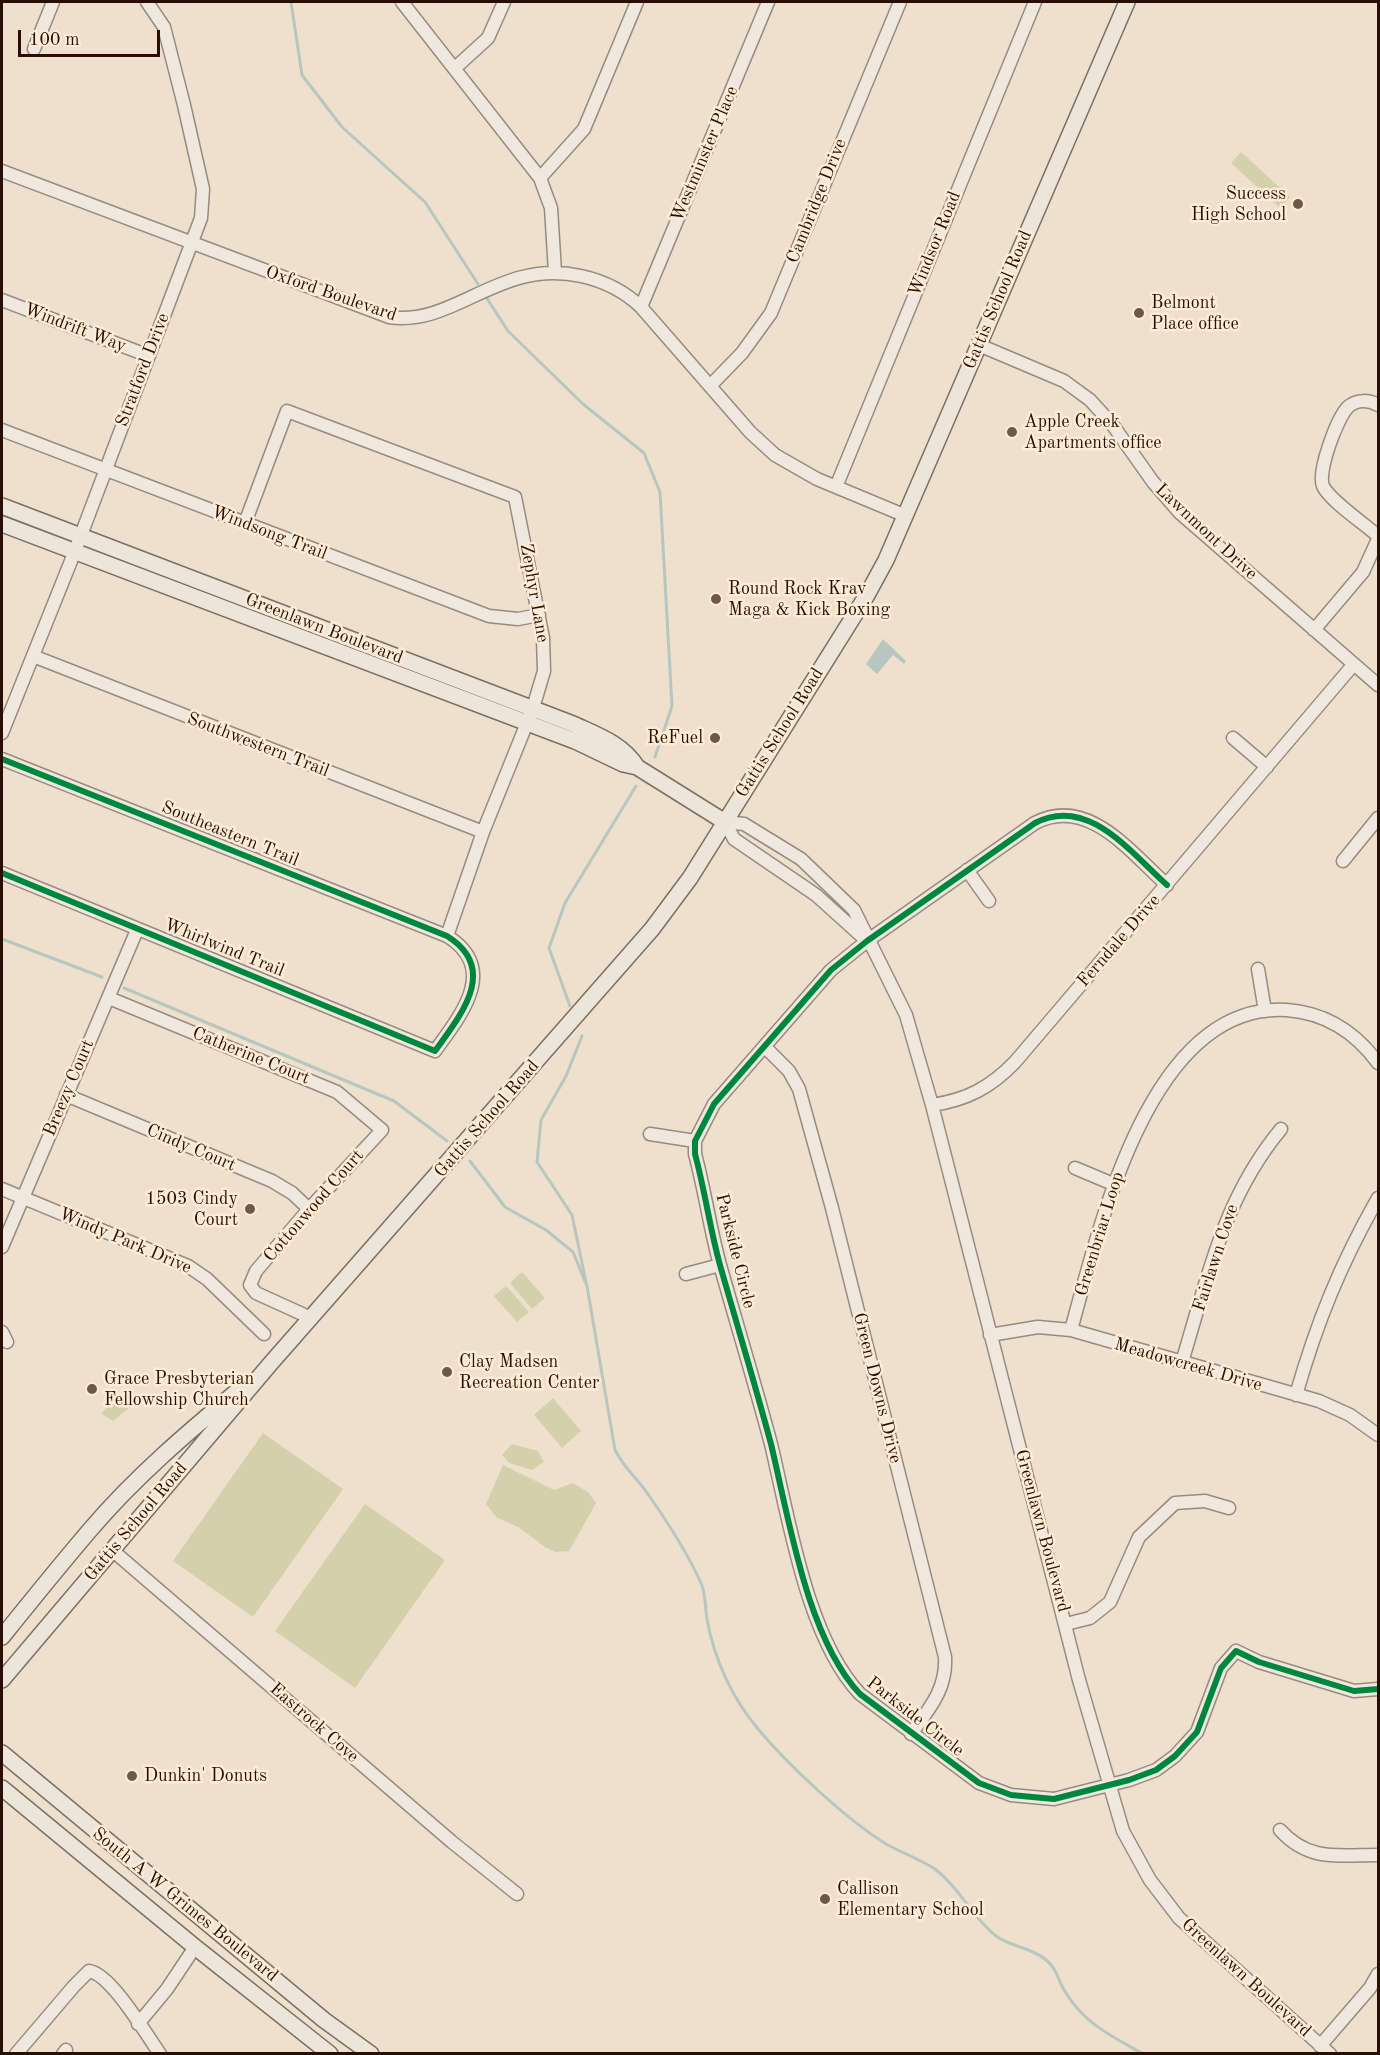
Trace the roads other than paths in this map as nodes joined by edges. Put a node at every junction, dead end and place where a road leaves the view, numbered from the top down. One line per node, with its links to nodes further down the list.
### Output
1 (53, 2): 10 (street)
2 (147, 2): 14 (street, Stratford Drive)
3 (402, 2): 11 (street)
4 (504, 2): 11 (street)
5 (637, 2): 13 (street)
6 (768, 2): 17 (street, Westminster Place)
7 (900, 2): 20 (street, Cambridge Drive)
8 (1035, 2): 24 (street, Windsor Road)
9 (1127, 2): 18 (main road, Gattis School Road)
10 (34, 49)
11 (455, 68): 13 (street)
12 (2, 171): 14 (street, Oxford Boulevard)
13 (540, 178): 15 (street)
14 (193, 243): 15 (street, Oxford Boulevard); 19 (street, Stratford Drive)
15 (555, 272): 17 (street, Oxford Boulevard)
16 (2, 300): 19 (street, Windrift Way)
17 (641, 307): 20 (street, Oxford Boulevard)
18 (979, 345): 26 (main road, Gattis School Road); 32 (street, Lawnmont Drive)
19 (149, 356): 23 (street, Stratford Drive)
20 (710, 386): 24 (street, Oxford Boulevard)
21 (1378, 405): 29 (street)
22 (2, 430): 23 (street, Windsong Trail)
23 (105, 470): 27 (street, Windsong Trail); 30 (street, Stratford Drive)
24 (836, 487): 26 (street, Oxford Boulevard)
25 (2, 506): 30 (main road, Greenlawn Boulevard)
26 (906, 516): 44 (main road, Gattis School Road)
27 (245, 523): 31 (street, Windsong Trail); 31 (street, Zephyr Lane)
28 (2, 524): 30 (main road, Greenlawn Boulevard)
29 (1378, 538): 32 (street)
30 (77, 544): 33 (street, Stratford Drive); 36 (main road, Greenlawn Boulevard); 37 (main road, Greenlawn Boulevard)
31 (539, 615): 36 (street, Zephyr Lane)
32 (1314, 630): 34 (street, Lawnmont Drive)
33 (33, 656): 38 (street, Stratford Drive); 45 (street, Southwestern Trail)
34 (1354, 664): 35 (street, Lawnmont Drive); 42 (street, Ferndale Drive)
35 (1378, 685)
36 (533, 708): 37 (street, Zephyr Lane); 41 (main road, Greenlawn Boulevard)
37 (526, 723): 41 (main road, Greenlawn Boulevard); 45 (street, Zephyr Lane)
38 (2, 734)
39 (1233, 738): 42 (street)
40 (2, 759): 52 (street, Southeastern Trail)
41 (637, 767): 44 (main road, Greenlawn Boulevard)
42 (1267, 767): 49 (street, Ferndale Drive)
43 (1378, 818): 46 (street)
44 (726, 822): 53 (street, Greenlawn Boulevard); 53 (street, Greenlawn Boulevard); 74 (main road, Gattis School Road)
45 (483, 832): 52 (street, Zephyr Lane)
46 (1343, 861)
47 (967, 870): 49 (street); 50 (street); 53 (street)
48 (2, 873): 51 (street, Whirlwind Trail)
49 (1167, 885): 60 (street, Ferndale Drive)
50 (989, 902)
51 (137, 930): 52 (street, Whirlwind Trail); 55 (street, Breezy Court)
52 (447, 936)
53 (867, 941): 57 (street); 60 (street, Greenlawn Boulevard)
54 (1258, 969): 56 (street)
55 (109, 998): 59 (street, Breezy Court); 62 (street, Catherine Court)
56 (1265, 1011): 58 (street, Greenbriar Loop); 66 (street, Greenbriar Loop)
57 (765, 1047): 64 (street); 89 (street, Green Downs Drive)
58 (1378, 1063)
59 (66, 1095): 68 (street, Breezy Court); 70 (street, Cindy Court)
60 (932, 1105): 77 (street, Greenlawn Boulevard)
61 (1281, 1129): 78 (street, Fairlawn Cove)
62 (382, 1130): 70 (street, Cottonwood Court)
63 (650, 1134): 64 (street)
64 (695, 1141): 72 (street, Parkside Circle)
65 (1075, 1168): 66 (street)
66 (1113, 1185): 75 (street, Greenbriar Loop)
67 (2, 1189): 68 (street, Windy Park Drive)
68 (23, 1198): 71 (street, Breezy Court); 76 (street, Windy Park Drive)
69 (1378, 1198): 80 (street)
70 (309, 1209): 74 (street, Cottonwood Court)
71 (2, 1246)
72 (720, 1265): 73 (street); 89 (street, Parkside Circle)
73 (686, 1274)
74 (311, 1318): 79 (main road, Gattis School Road)
75 (1071, 1330): 77 (street, Meadowcreek Drive); 78 (street, Meadowcreek Drive)
76 (264, 1334)
77 (990, 1335): 84 (street, Greenlawn Boulevard)
78 (1182, 1362): 80 (street, Meadowcreek Drive)
79 (272, 1363): 83 (main road, Gattis School Road); 85 (main road, Gattis School Road)
80 (1296, 1395): 81 (street, Meadowcreek Drive)
81 (1378, 1435)
82 (1229, 1508): 84 (street)
83 (112, 1550): 86 (main road, Gattis School Road); 96 (street, Eastrock Cove)
84 (1066, 1624): 92 (street, Greenlawn Boulevard)
85 (2, 1637)
86 (5, 1676): 88 (main road)
87 (1378, 1689): 92 (street, Parkside Circle)
88 (2, 1691)
89 (910, 1734): 92 (street, Parkside Circle)
90 (2, 1738): 91 (main road)
91 (6, 1757): 104 (main road, South A W Grimes Boulevard)
92 (1108, 1785): 100 (street, Greenlawn Boulevard)
93 (2, 1788): 97 (main road, South A W Grimes Boulevard)
94 (1280, 1830): 95 (street)
95 (1378, 1855)
96 (517, 1894)
97 (195, 1947): 99 (street); 103 (main road, South A W Grimes Boulevard)
98 (1378, 1974): 100 (street)
99 (138, 2024): 101 (street); 102 (street)
100 (1325, 2050)
101 (18, 2053)
102 (160, 2054)
103 (330, 2054)
104 (371, 2054)

